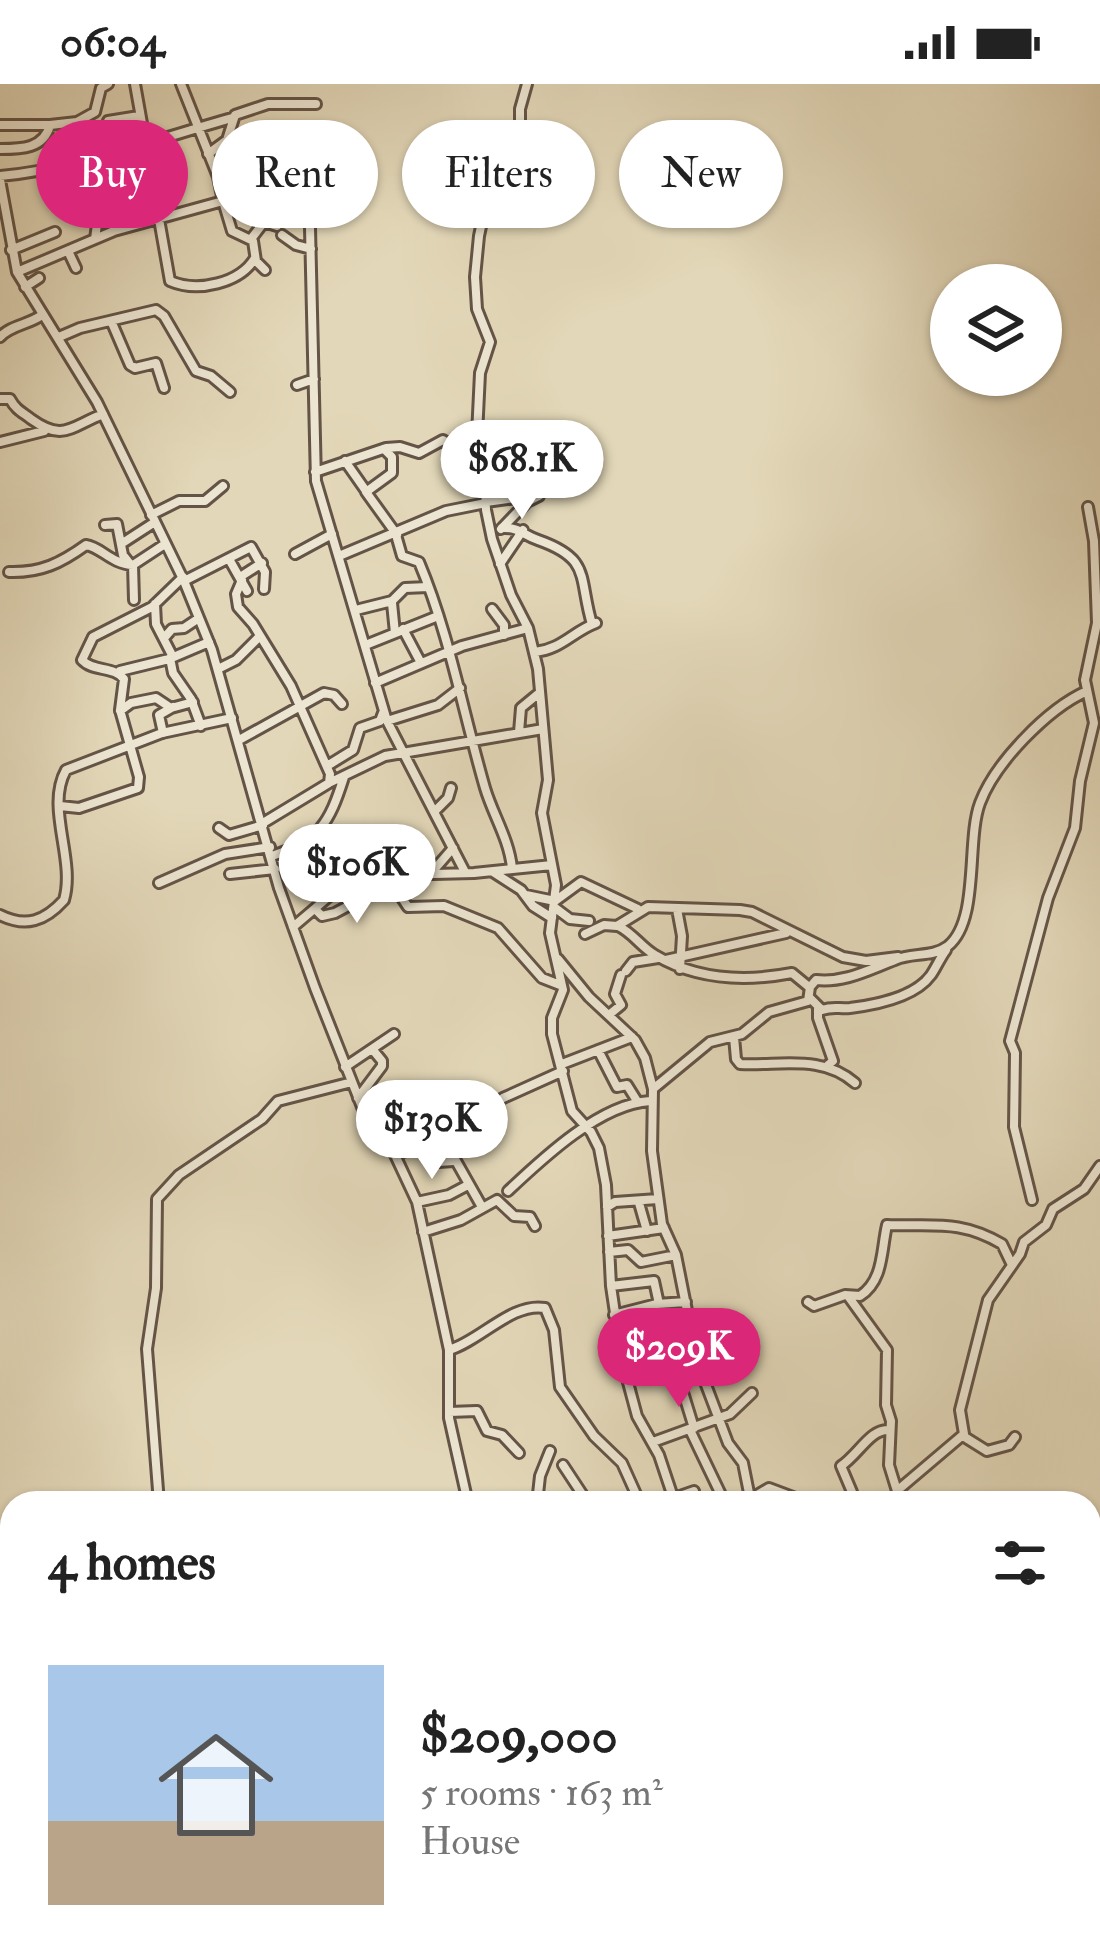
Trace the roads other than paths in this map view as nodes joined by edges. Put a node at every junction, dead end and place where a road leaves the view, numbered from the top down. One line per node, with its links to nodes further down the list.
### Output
1 (108, 84): 8 (street)
2 (134, 84): 6 (street)
3 (181, 84): 13 (street)
4 (527, 84): 53 (street)
5 (316, 104): 7 (street)
6 (140, 116): 9 (street); 10 (street)
7 (232, 118): 13 (street); 17 (street)
8 (80, 120)
9 (114, 120)
10 (141, 120)
11 (0, 125): 12 (street)
12 (36, 125)
13 (197, 131): 14 (street); 17 (street)
14 (188, 133)
15 (36, 144): 16 (street)
16 (0, 149)
17 (208, 154): 18 (street)
18 (212, 167)
19 (36, 172): 20 (street)
20 (0, 178): 30 (street)
21 (96, 228): 27 (street)
22 (128, 228): 27 (street)
23 (160, 228): 32 (street)
24 (231, 228): 28 (street)
25 (310, 228): 29 (street)
26 (55, 232): 30 (street)
27 (94, 239): 31 (street)
28 (250, 239): 29 (street); 32 (street)
29 (310, 249): 42 (street)
30 (11, 250): 35 (street)
31 (68, 250): 33 (street); 35 (street)
32 (255, 258): 34 (street)
33 (76, 268)
34 (265, 270)
35 (17, 272): 37 (street)
36 (39, 278): 37 (street)
37 (25, 287): 38 (street)
38 (42, 315): 40 (street); 41 (street)
39 (112, 323): 41 (street); 44 (street); 45 (street)
40 (0, 337)
41 (59, 337): 47 (street)
42 (314, 379): 43 (street); 52 (street)
43 (297, 385)
44 (164, 388)
45 (230, 392)
46 (0, 399): 48 (street)
47 (103, 414): 48 (street); 60 (street)
48 (46, 430): 49 (street)
49 (0, 442)
50 (384, 448): 51 (street); 53 (street); 55 (street)
51 (345, 461): 52 (street); 55 (street)
52 (315, 472): 64 (street)
53 (485, 475): 58 (street)
54 (224, 486): 60 (street)
55 (366, 491): 65 (street)
56 (538, 496): 57 (street)
57 (528, 501): 58 (street); 62 (street)
58 (486, 502): 65 (street); 66 (street)
59 (1088, 507): 103 (street)
60 (153, 519): 67 (street); 68 (street)
61 (105, 525): 67 (street)
62 (502, 528): 63 (street); 66 (street)
63 (523, 530): 73 (street); 95 (street)
64 (332, 534): 69 (street); 70 (street)
65 (396, 535): 70 (street); 78 (street)
66 (492, 539): 73 (street)
67 (122, 544): 74 (street)
68 (165, 544): 74 (street); 76 (street)
69 (295, 554)
70 (339, 556): 85 (street)
71 (229, 559): 72 (street); 76 (street); 77 (street)
72 (262, 563): 77 (street); 79 (street)
73 (500, 564): 88 (street)
74 (132, 565): 75 (street); 81 (street)
75 (9, 572)
76 (184, 579): 83 (street); 87 (street)
77 (241, 579): 80 (street); 91 (street)
78 (430, 588): 82 (street); 86 (street)
79 (264, 589)
80 (248, 591)
81 (134, 600)
82 (392, 601): 85 (street); 89 (street)
83 (154, 604): 92 (street); 100 (street)
84 (492, 609): 90 (street)
85 (356, 610): 94 (street)
86 (438, 616): 89 (street); 96 (street)
87 (199, 618): 92 (street); 93 (street)
88 (528, 628): 90 (street); 95 (street)
89 (399, 631): 94 (street); 98 (street)
90 (504, 635): 96 (street)
91 (260, 636): 99 (street); 107 (street)
92 (164, 638): 97 (street)
93 (209, 642): 97 (street); 99 (street)
94 (368, 644): 101 (street)
95 (535, 652): 104 (street)
96 (449, 653): 98 (street); 102 (street)
97 (171, 658): 100 (street); 105 (street)
98 (421, 663): 101 (street)
99 (218, 669): 111 (street)
100 (116, 672): 109 (street)
101 (376, 682): 110 (street)
102 (460, 688): 110 (street); 116 (street)
103 (1087, 691): 156 (street); 192 (street)
104 (538, 694): 113 (street); 115 (street)
105 (193, 702): 108 (street); 112 (street)
106 (342, 704): 107 (street)
107 (299, 706): 117 (street); 120 (street)
108 (172, 707): 109 (street); 114 (street)
109 (121, 711): 118 (street)
110 (386, 717): 119 (street); 120 (street)
111 (232, 718): 112 (street); 117 (street)
112 (201, 726): 114 (street)
113 (543, 729): 115 (street); 132 (street)
114 (163, 733): 118 (street)
115 (519, 733): 116 (street)
116 (474, 739): 119 (street); 134 (street)
117 (239, 740): 126 (street)
118 (131, 748): 124 (street); 124 (street)
119 (401, 753): 121 (street); 125 (street)
120 (327, 766): 122 (street)
121 (345, 776): 122 (street); 130 (street)
122 (329, 783): 126 (street)
123 (451, 788): 125 (street)
124 (60, 806): 149 (street)
125 (436, 810): 129 (street)
126 (263, 824): 128 (street); 130 (street)
127 (219, 828): 128 (street)
128 (240, 832): 131 (street)
129 (454, 848): 137 (street); 138 (street)
130 (271, 852): 131 (street); 133 (street)
131 (244, 854): 135 (street); 142 (street)
132 (552, 865): 134 (street); 146 (street)
133 (275, 868): 135 (street); 153 (street)
134 (512, 868): 136 (street)
135 (246, 871): 140 (street)
136 (490, 871): 138 (street); 143 (street)
137 (431, 872): 138 (street); 141 (street)
138 (465, 872)
139 (385, 873): 141 (street); 145 (street); 145 (street)
140 (230, 874)
141 (399, 875): 162 (street)
142 (159, 883)
143 (526, 895): 146 (street); 146 (street)
144 (653, 906): 147 (street); 148 (street); 150 (street)
145 (315, 909): 153 (street)
146 (554, 909): 147 (street); 151 (street); 158 (street)
147 (638, 909): 150 (street)
148 (677, 909): 154 (street); 157 (street)
149 (0, 915)
150 (629, 920): 152 (street)
151 (589, 921)
152 (617, 926): 155 (street); 159 (street)
153 (293, 927): 173 (street)
154 (787, 932): 157 (street); 160 (street)
155 (585, 934)
156 (948, 945): 160 (street); 164 (street)
157 (681, 957): 159 (street); 161 (street)
158 (557, 958): 162 (street); 165 (street)
159 (662, 958): 161 (street); 165 (street)
160 (899, 958): 163 (street)
161 (680, 969): 163 (street)
162 (562, 986): 174 (street)
163 (810, 993): 164 (street); 168 (street)
164 (818, 1009): 172 (street)
165 (610, 1014): 167 (street)
166 (394, 1034): 170 (street)
167 (629, 1037): 169 (street); 178 (street)
168 (734, 1037): 172 (street); 178 (street)
169 (598, 1049): 174 (street); 182 (street)
170 (373, 1050): 171 (street); 175 (street)
171 (359, 1060): 173 (street); 175 (street)
172 (828, 1065): 177 (street)
173 (346, 1067): 176 (street)
174 (562, 1068): 180 (street); 185 (street)
175 (372, 1080): 179 (street)
176 (352, 1082): 179 (street); 224 (street)
177 (855, 1083)
178 (652, 1089): 183 (street)
179 (358, 1098): 186 (street)
180 (503, 1098)
181 (464, 1099): 184 (street)
182 (637, 1101): 183 (street); 185 (street)
183 (650, 1101): 191 (street)
184 (430, 1115): 186 (street); 187 (street)
185 (586, 1127): 190 (street); 195 (street)
186 (394, 1153): 187 (street); 193 (street)
187 (453, 1161): 189 (street)
188 (1100, 1166): 204 (street)
189 (468, 1185): 193 (street); 196 (street)
190 (508, 1191)
191 (658, 1199): 194 (street); 198 (street)
192 (1032, 1200)
193 (417, 1202): 200 (street)
194 (638, 1203): 195 (street); 199 (street)
195 (608, 1207): 201 (street)
196 (482, 1208): 197 (street); 200 (street)
197 (535, 1226)
198 (664, 1228): 199 (street); 203 (street)
199 (647, 1231): 201 (street)
200 (424, 1232): 212 (street)
201 (608, 1236): 202 (street)
202 (609, 1252): 203 (street); 205 (street)
203 (676, 1255): 207 (street)
204 (1012, 1267): 206 (street); 218 (street)
205 (611, 1286): 209 (street); 210 (street)
206 (848, 1296): 208 (street); 217 (street)
207 (686, 1302): 209 (street); 211 (street)
208 (808, 1302)
209 (659, 1304): 210 (street)
210 (614, 1315): 220 (street)
211 (695, 1347): 215 (street); 216 (street)
212 (448, 1350): 214 (street); 228 (street)
213 (752, 1393): 215 (street)
214 (449, 1412): 222 (street); 225 (street)
215 (719, 1419): 216 (street); 231 (street)
216 (692, 1429): 220 (street); 230 (street)
217 (889, 1430): 232 (street); 233 (street)
218 (963, 1436): 219 (street); 233 (street)
219 (1015, 1437)
220 (653, 1442): 229 (street)
221 (550, 1451): 226 (street)
222 (519, 1453)
223 (563, 1465): 227 (street)
224 (158, 1491)
225 (465, 1491)
226 (538, 1491)
227 (580, 1491)
228 (635, 1491)
229 (670, 1491)
230 (720, 1491)
231 (750, 1491)
232 (852, 1491)
233 (897, 1491)

